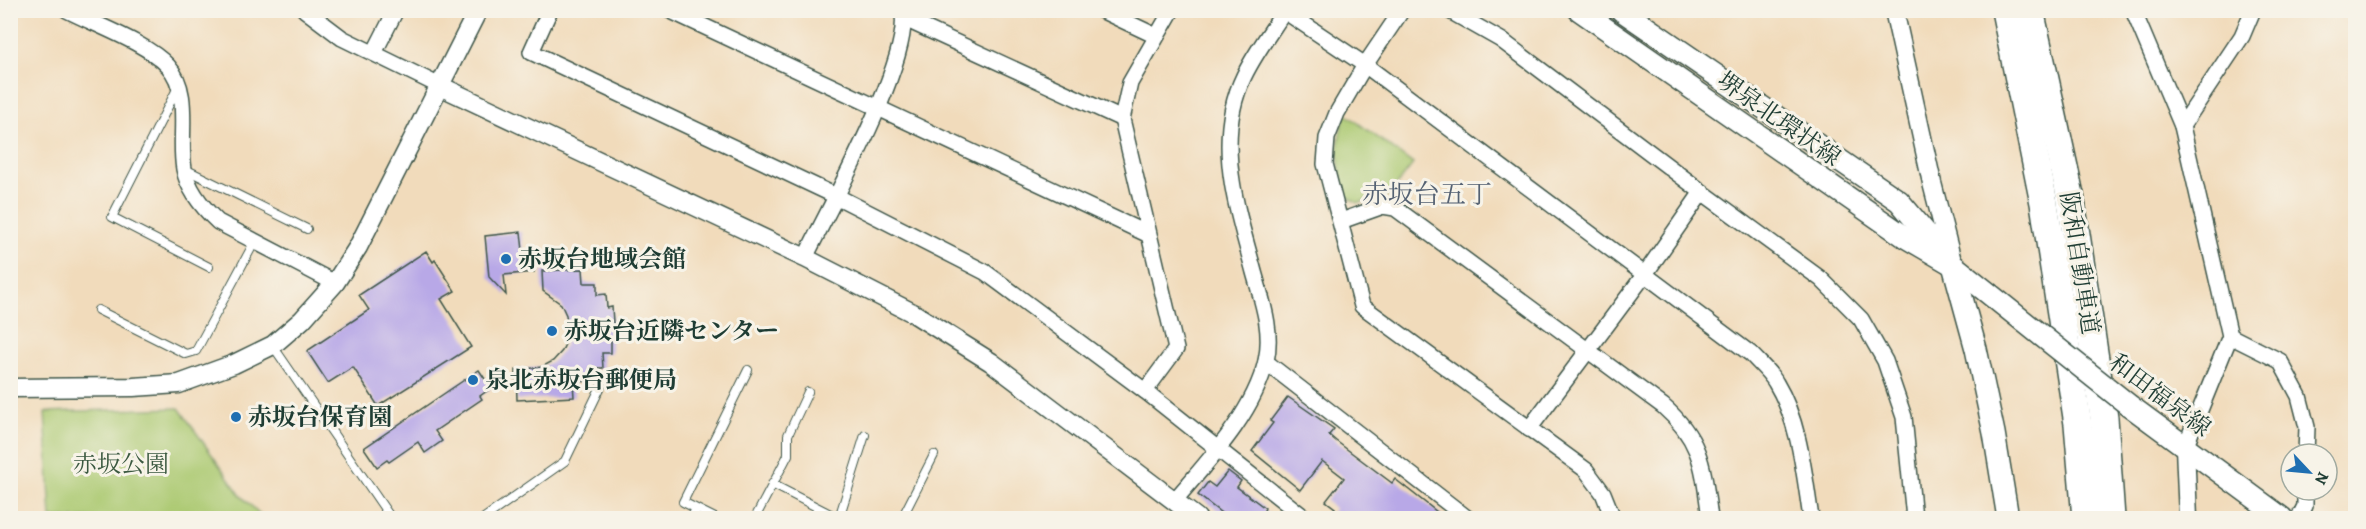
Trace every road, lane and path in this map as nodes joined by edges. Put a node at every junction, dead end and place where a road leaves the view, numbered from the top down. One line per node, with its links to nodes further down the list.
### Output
1 (68, 10): 23 (street)
2 (305, 10): 21 (street)
3 (396, 10): 21 (street)
4 (478, 10): 24 (street)
5 (550, 10): 30 (street)
6 (669, 10): 25 (street)
7 (1101, 10): 20 (street)
8 (1172, 10): 20 (street)
9 (1402, 10): 22 (street)
10 (1448, 10): 29 (street)
11 (1579, 10): 36 (main road, 堺泉北環状線)
12 (1621, 10): 36 (main road, 堺泉北環状線)
13 (1894, 10): 36 (street)
14 (2005, 10): 75 (highway, 阪和自動車道)
15 (2030, 10): 76 (highway, 阪和自動車道)
16 (2133, 10): 27 (street)
17 (2253, 10): 27 (street)
18 (1284, 11): 22 (street); 44 (street)
19 (903, 15): 25 (street); 26 (street)
20 (1156, 36): 26 (street)
21 (374, 53): 24 (street)
22 (1365, 65): 31 (street); 38 (street)
23 (178, 86): 28 (street); 37 (lane)
24 (440, 86): 35 (street); 39 (street)
25 (878, 109): 30 (street); 33 (street)
26 (1122, 119): 33 (street)
27 (2182, 126): 41 (street)
28 (184, 169): 32 (lane); 34 (street)
29 (1702, 192): 38 (street); 73 (street)
30 (836, 196): 35 (street); 48 (street)
31 (1341, 220): 43 (street); 50 (street)
32 (307, 229)
33 (1147, 234): 48 (street)
34 (255, 241): 39 (street); 40 (lane)
35 (805, 258): 57 (street)
36 (1953, 265): 53 (main road, 和田福泉線, bridge); 74 (main road, 堺泉北環状線)
37 (209, 267)
38 (1645, 274): 43 (street); 72 (street)
39 (335, 284): 42 (street)
40 (98, 309)
41 (2230, 336): 52 (street); 53 (street)
42 (273, 345): 47 (street); 60 (lane)
43 (1588, 351): 50 (street); 71 (street)
44 (1266, 362): 54 (street); 69 (street)
45 (748, 370): 59 (lane)
46 (604, 380): 61 (lane)
47 (10, 388)
48 (1145, 391): 54 (street)
49 (808, 392): 56 (lane)
50 (1529, 429): 70 (street)
51 (865, 435): 65 (lane)
52 (2306, 442)
53 (2185, 447): 77 (street); 78 (main road, 和田福泉線)
54 (1217, 449): 57 (street); 68 (street)
55 (934, 456): 66 (lane)
56 (772, 484): 64 (lane); 65 (lane)
57 (1174, 501): 67 (street)
58 (2305, 502): 79 (street)
59 (696, 508): 62 (lane); 63 (lane)
60 (391, 519)
61 (484, 519)
62 (691, 519)
63 (715, 519)
64 (754, 519)
65 (838, 519)
66 (902, 519)
67 (1197, 519)
68 (1305, 519)
69 (1467, 519)
70 (1612, 519)
71 (1710, 519)
72 (1811, 519)
73 (1914, 519)
74 (2008, 519)
75 (2086, 519)
76 (2111, 519)
77 (2188, 519)
78 (2282, 519)
79 (2299, 519)

